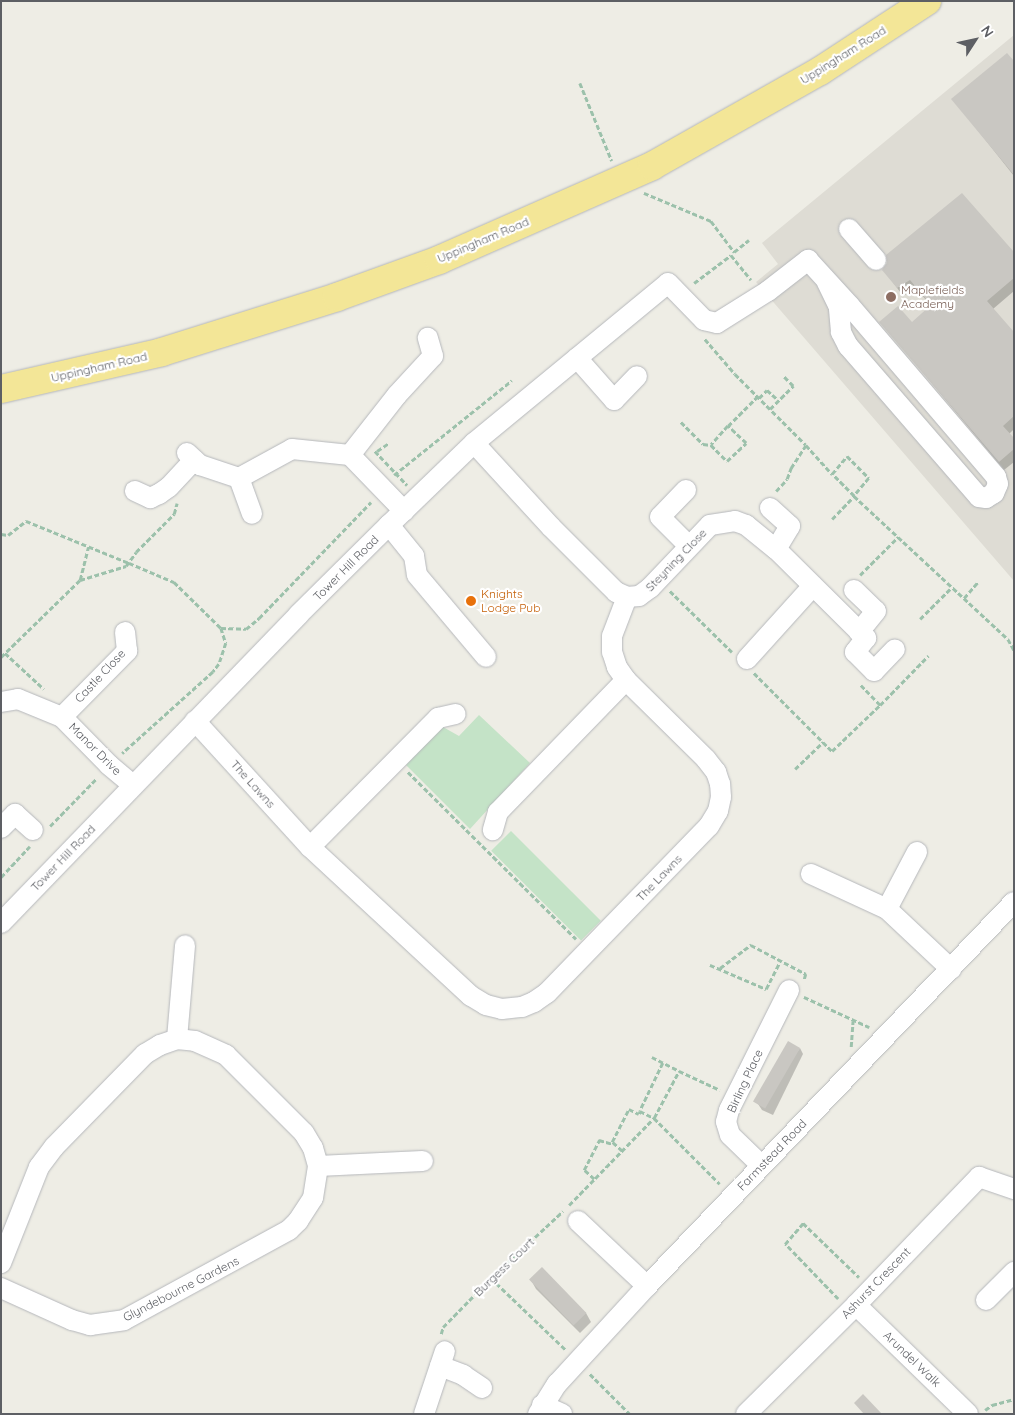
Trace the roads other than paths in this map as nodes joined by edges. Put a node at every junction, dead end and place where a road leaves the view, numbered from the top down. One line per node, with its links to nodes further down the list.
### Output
1 (927, 1): 8 (highway, Uppingham Road)
2 (849, 229): 3 (street)
3 (876, 260)
4 (827, 282): 4 (street); 6 (street, Tower Hill Road)
5 (428, 338): 10 (street)
6 (577, 358): 7 (street); 9 (street, Tower Hill Road)
7 (637, 376)
8 (1, 390)
9 (474, 443): 15 (street, Tower Hill Road); 22 (street)
10 (350, 455): 11 (street); 15 (street)
11 (239, 478): 13 (street); 16 (street)
12 (686, 490): 18 (street)
13 (135, 491)
14 (771, 502): 19 (street)
15 (404, 511): 17 (street, Tower Hill Road)
16 (252, 514)
17 (389, 525): 26 (street); 32 (street, Tower Hill Road)
18 (689, 546): 19 (street, Steyning Close); 22 (street, Steyning Close)
19 (776, 549): 21 (street, Steyning Close)
20 (855, 584): 23 (street)
21 (813, 586): 23 (street, Steyning Close); 27 (street)
22 (627, 597): 28 (street, The Lawns)
23 (862, 635): 25 (street)
24 (131, 646): 30 (street, Castle Close)
25 (895, 650)
26 (486, 657)
27 (744, 661)
28 (626, 680): 35 (street); 37 (street, The Lawns)
29 (1, 702): 30 (street, Manor Drive)
30 (66, 712): 33 (street, Manor Drive)
31 (456, 714): 37 (street)
32 (195, 721): 33 (street, Tower Hill Road); 37 (street, The Lawns)
33 (133, 785): 42 (street, Tower Hill Road)
34 (1, 828): 36 (street)
35 (493, 830)
36 (36, 835)
37 (310, 848)
38 (917, 852): 41 (street)
39 (811, 874): 41 (street)
40 (1014, 902): 44 (street, Farmstead Road)
41 (887, 909): 44 (street)
42 (1, 923)
43 (186, 945): 46 (street)
44 (951, 969): 49 (street, Farmstead Road)
45 (794, 992): 49 (street, Birling Place)
46 (177, 1039): 48 (street, Glyndebourne Gardens); 52 (street)
47 (423, 1161): 48 (street)
48 (318, 1166): 55 (street, Glyndebourne Gardens)
49 (761, 1166): 54 (street, Farmstead Road)
50 (1014, 1189): 57 (street, Ashurst Crescent)
51 (572, 1214): 54 (street)
52 (1, 1263)
53 (1014, 1272): 56 (street)
54 (647, 1286): 59 (street, Farmstead Road)
55 (1, 1288)
56 (986, 1300)
57 (853, 1308): 62 (street, Ashurst Crescent); 63 (street, Arundel Walk)
58 (482, 1388): 60 (street)
59 (540, 1409): 61 (street)
60 (424, 1414)
61 (562, 1414)
62 (746, 1414)
63 (968, 1414)

